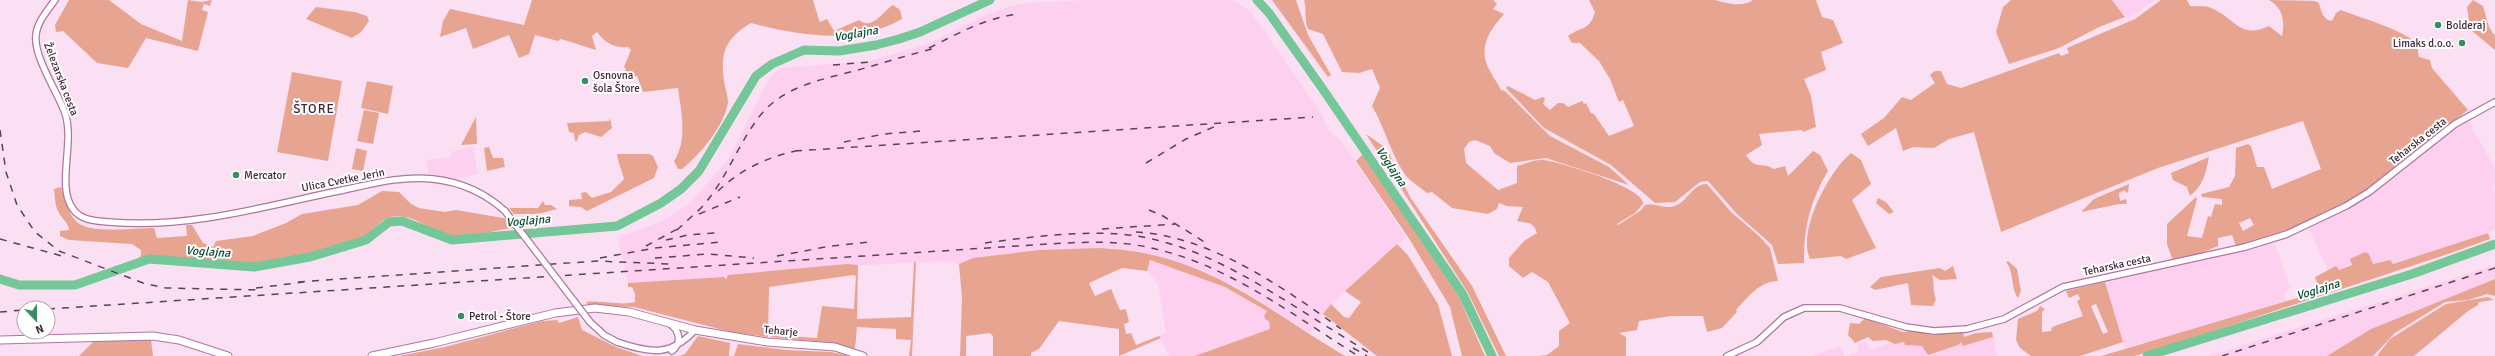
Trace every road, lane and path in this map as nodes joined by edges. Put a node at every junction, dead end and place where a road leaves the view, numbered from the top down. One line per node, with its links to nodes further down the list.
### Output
1 (55, 0): 3 (street, Železarska cesta)
2 (2495, 102): 11 (street, Teharska cesta)
3 (178, 222): 7 (street, Ulica Cvetke Jerin, bridge)
4 (666, 322): 5 (main road, Teharje); 7 (street); 9 (main road, Teharje)
5 (695, 330): 7 (street); 10 (main road, Teharje)
6 (0, 340): 8 (main road)
7 (667, 354)
8 (228, 356)
9 (372, 356)
10 (864, 356)
11 (1727, 356)

